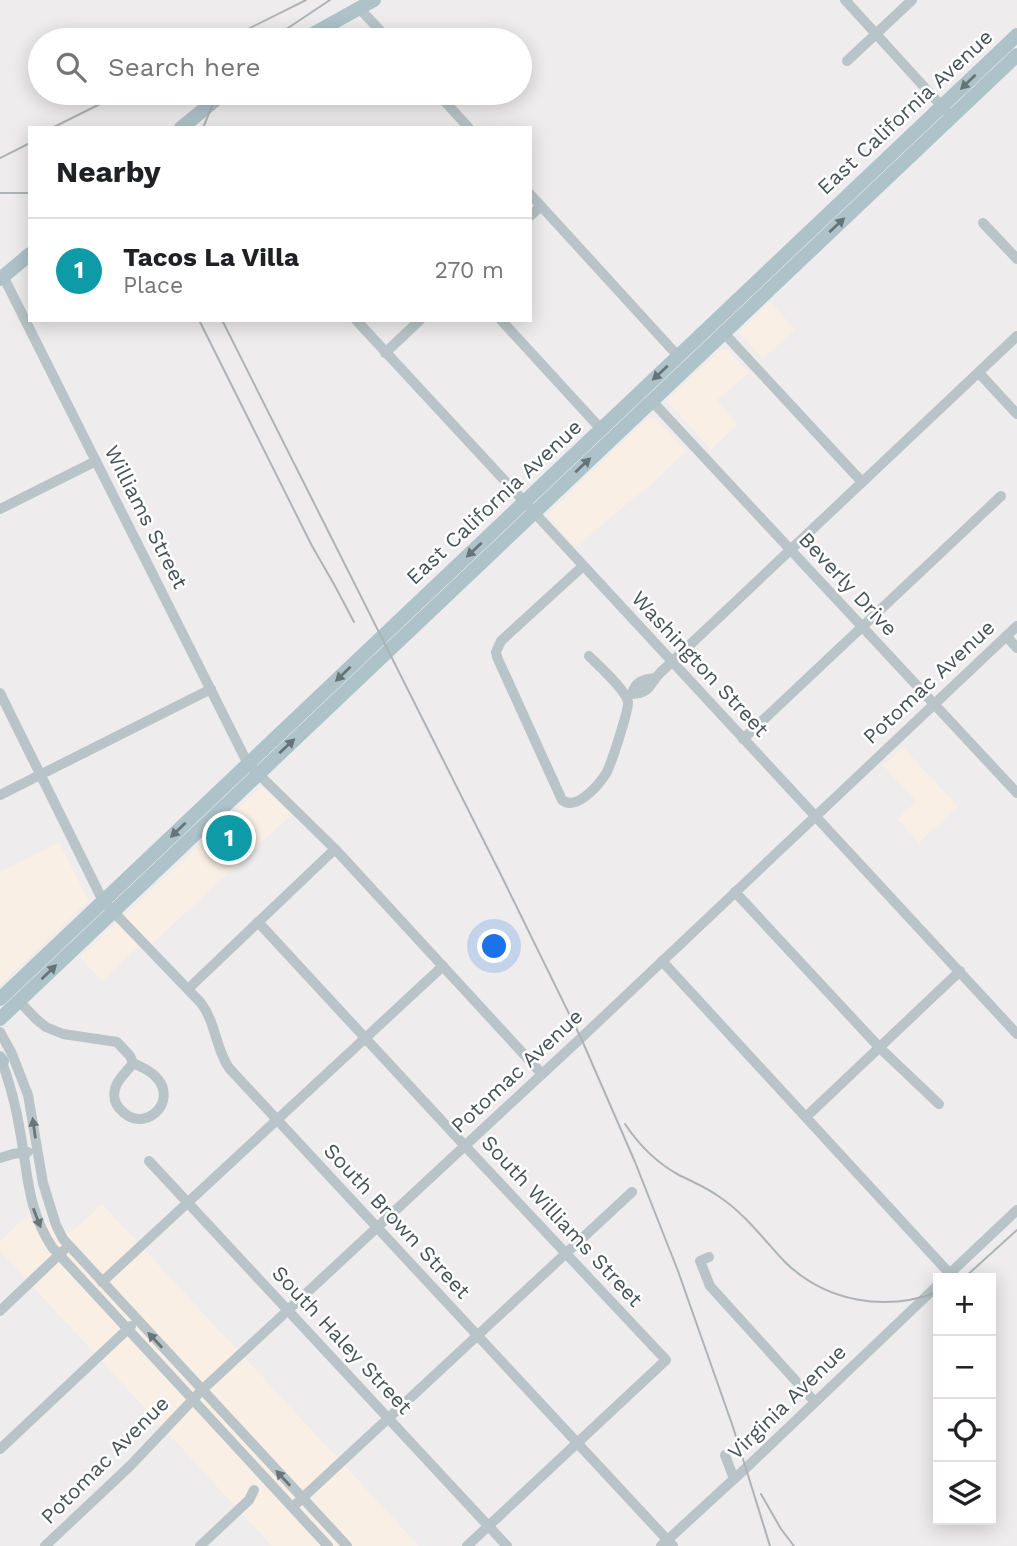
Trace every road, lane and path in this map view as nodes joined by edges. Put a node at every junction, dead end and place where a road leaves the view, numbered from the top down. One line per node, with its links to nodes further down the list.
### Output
1 (374, 0): 4 (main road)
2 (845, 0): 7 (street)
3 (912, 0): 7 (street)
4 (359, 8): 5 (main road); 6 (street)
5 (323, 28)
6 (378, 28)
7 (876, 34): 10 (street); 13 (street)
8 (1017, 35): 13 (main road, East California Avenue, one-way to 13)
9 (1017, 55): 13 (main road, East California Avenue)
10 (847, 61)
11 (209, 105): 14 (main road)
12 (448, 105): 15 (street)
13 (946, 112): 23 (main road, East California Avenue, one-way to 13); 23 (main road, East California Avenue)
14 (183, 126)
15 (467, 126)
16 (532, 196): 17 (street)
17 (541, 206): 18 (street); 30 (street)
18 (532, 214)
19 (983, 223): 21 (street)
20 (28, 256): 22 (main road)
21 (1017, 259)
22 (2, 278): 35 (street, Williams Street)
23 (761, 287): 27 (main road, East California Avenue); 30 (main road, East California Avenue)
24 (358, 322): 29 (street, Washington Street)
25 (418, 322): 29 (street)
26 (503, 322): 34 (street)
27 (723, 332): 32 (main road, East California Avenue); 36 (street)
28 (1017, 336): 31 (street)
29 (386, 353): 38 (street, Washington Street)
30 (678, 356): 34 (main road, East California Avenue, one-way to 34)
31 (979, 373): 33 (street); 36 (street)
32 (651, 400): 38 (main road, East California Avenue, one-way to 32); 40 (street, Beverly Drive)
33 (1017, 414)
34 (601, 429): 38 (main road, East California Avenue)
35 (96, 461): 39 (street); 48 (street, Williams Street)
36 (862, 482): 40 (street)
37 (1001, 496): 43 (street)
38 (528, 507): 41 (street, Washington Street); 53 (main road, East California Avenue)
39 (0, 509)
40 (790, 550): 43 (street, Beverly Drive); 47 (street)
41 (583, 566): 47 (street, Washington Street); 50 (street)
42 (1017, 626): 44 (street, Potomac Avenue)
43 (862, 627): 51 (street, Beverly Drive); 52 (street)
44 (1006, 636): 45 (street); 51 (street, Potomac Avenue)
45 (1017, 648)
46 (589, 656): 50 (street)
47 (672, 662): 50 (street); 52 (street, Washington Street)
48 (211, 689): 53 (street, Williams Street); 54 (street)
49 (0, 693): 54 (street, South Brown Street)
50 (629, 696)
51 (934, 704): 55 (street, Beverly Drive); 57 (street, Potomac Avenue)
52 (744, 739): 57 (street, Washington Street)
53 (253, 768): 58 (street, Williams Street); 60 (main road, East California Avenue)
54 (41, 775): 56 (street); 60 (street, South Brown Street)
55 (1017, 793)
56 (0, 795)
57 (815, 816): 59 (street, Potomac Avenue); 64 (street, Washington Street)
58 (335, 849): 61 (street); 63 (street, Williams Street)
59 (735, 892): 62 (street, Potomac Avenue); 72 (street)
60 (108, 906): 65 (street, South Brown Street); 66 (main road, East California Avenue); 67 (main road, East California Avenue, one-way to 60)
61 (258, 922): 65 (street); 71 (street, South Williams Street)
62 (662, 961): 75 (street, Potomac Avenue); 77 (street)
63 (443, 966): 71 (street); 75 (street, Williams Street)
64 (960, 971): 70 (street, Washington Street); 72 (street)
65 (188, 989): 78 (street, South Brown Street)
66 (0, 999)
67 (19, 1001): 68 (main road, East California Avenue); 74 (street)
68 (0, 1019)
69 (0, 1032): 80 (street, one-way to 69)
70 (1017, 1034)
71 (366, 1038): 78 (street); 79 (street, South Williams Street)
72 (879, 1047): 76 (street); 77 (street)
73 (1, 1059): 81 (street)
74 (133, 1063): 74 (street)
75 (542, 1074): 79 (street, Potomac Avenue)
76 (939, 1104)
77 (807, 1116): 91 (street)
78 (277, 1120): 85 (street); 87 (street, South Brown Street)
79 (465, 1146): 87 (street, Potomac Avenue); 89 (street, South Williams Street)
80 (37, 1152): 81 (street); 88 (street)
81 (24, 1153): 82 (street); 88 (street, one-way to 88)
82 (0, 1158)
83 (149, 1161): 85 (street, South Haley Street)
84 (632, 1192): 89 (street)
85 (188, 1203): 93 (street); 96 (street, South Haley Street)
86 (1017, 1210): 92 (street)
87 (377, 1228): 96 (street, Potomac Avenue); 99 (street, South Brown Street)
88 (63, 1250): 93 (street); 95 (street); 98 (street)
89 (566, 1253): 99 (street); 104 (street, South Williams Street)
90 (709, 1258): 102 (street)
91 (944, 1273)
92 (950, 1273)
93 (102, 1282): 97 (street)
94 (933, 1290): 102 (street, Virginia Avenue)
95 (0, 1311)
96 (288, 1311): 100 (street, Potomac Avenue); 103 (street, South Haley Street)
97 (137, 1321): 98 (street); 100 (street, one-way to 97)
98 (128, 1329): 101 (street); 105 (street)
99 (477, 1335): 103 (street); 104 (street, South Brown Street)
100 (202, 1390): 101 (street, Potomac Avenue); 109 (street, one-way to 100)
101 (193, 1400): 110 (street); 113 (street, Potomac Avenue)
102 (815, 1402): 107 (street, Virginia Avenue)
103 (388, 1418): 109 (street); 111 (street, South Haley Street)
104 (577, 1443): 111 (street); 112 (street, South Brown Street)
105 (0, 1449)
106 (725, 1455): 107 (street)
107 (734, 1479): 112 (street, Virginia Avenue)
108 (254, 1490): 114 (street)
109 (302, 1498): 110 (street); 116 (street)
110 (292, 1507): 115 (street)
111 (488, 1526): 117 (street); 118 (street, South Haley Street)
112 (667, 1544)
113 (46, 1546)
114 (200, 1546)
115 (328, 1546)
116 (346, 1546)
117 (467, 1546)
118 (507, 1546)

